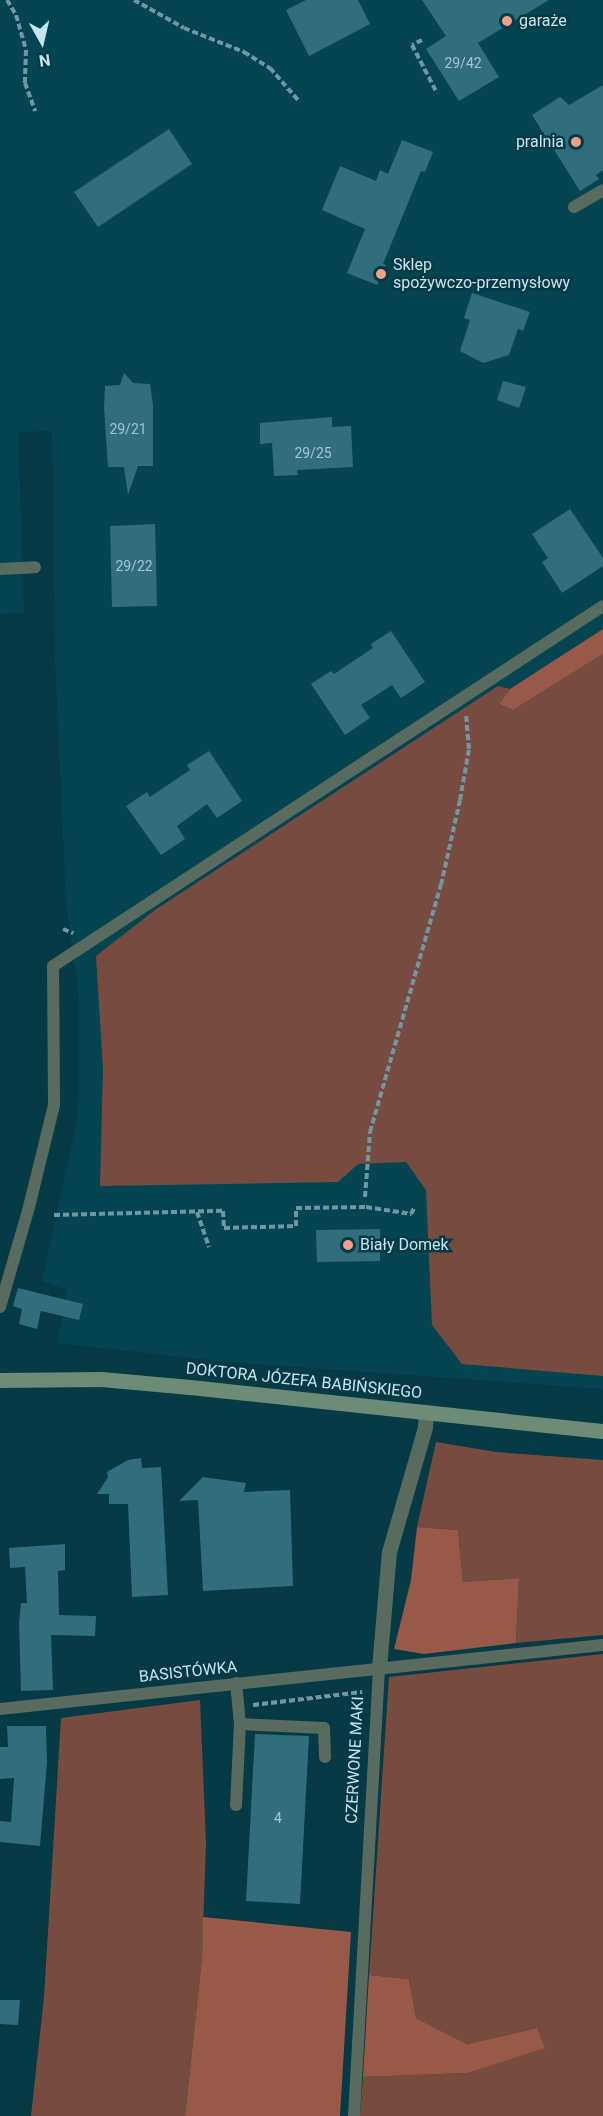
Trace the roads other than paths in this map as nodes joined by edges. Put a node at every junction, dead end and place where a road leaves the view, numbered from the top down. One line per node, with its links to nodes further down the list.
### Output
1 (603, 190): 2 (lane)
2 (574, 207)
3 (36, 567): 4 (lane)
4 (0, 568)
5 (603, 606): 6 (lane)
6 (0, 1307)
7 (0, 1380): 8 (street, DOKTORA JÓZEFA BABIŃSKIEGO)
8 (426, 1412): 9 (street, DOKTORA JÓZEFA BABIŃSKIEGO); 11 (street, CZERWONE MAKI)
9 (603, 1431)
10 (603, 1645): 11 (lane, BASISTÓWKA)
11 (379, 1668): 12 (lane, BASISTÓWKA); 17 (lane, CZERWONE MAKI)
12 (236, 1683): 13 (lane, BASISTÓWKA); 14 (lane)
13 (0, 1709)
14 (240, 1724): 15 (lane); 16 (lane)
15 (325, 1757)
16 (236, 1805)
17 (354, 2116)

